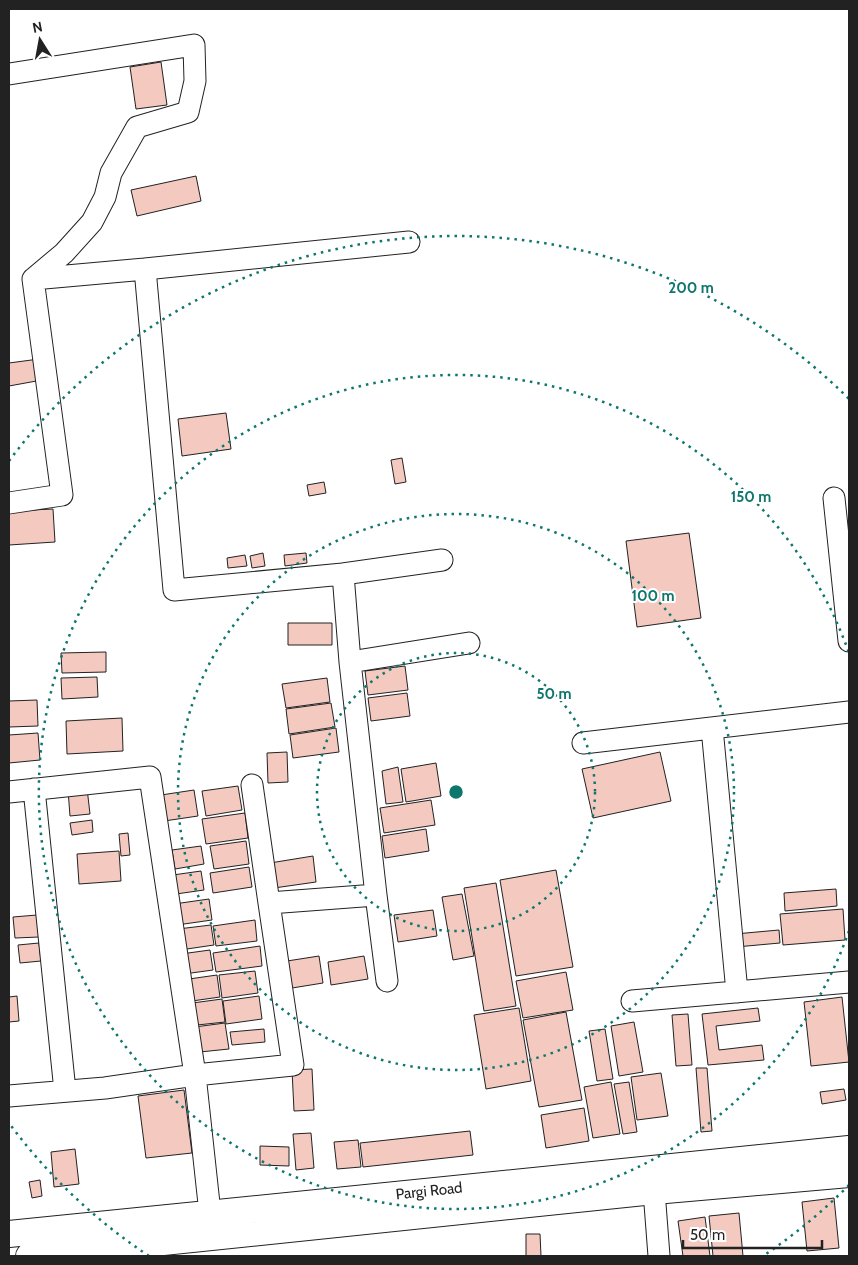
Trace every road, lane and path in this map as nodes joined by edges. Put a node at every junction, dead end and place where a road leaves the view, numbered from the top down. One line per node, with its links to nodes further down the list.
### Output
1 (9, 74): 4 (street)
2 (409, 242): 3 (street)
3 (145, 269): 4 (street); 8 (street)
4 (33, 279): 6 (street)
5 (834, 498): 9 (street)
6 (9, 503)
7 (442, 560): 8 (street)
8 (343, 574): 11 (street)
9 (849, 640)
10 (469, 643): 11 (street)
11 (350, 662): 18 (street)
12 (849, 712): 13 (street)
13 (712, 728): 14 (street); 22 (street)
14 (583, 743)
15 (252, 785): 19 (street)
16 (34, 789): 17 (street); 24 (street); 25 (street)
17 (9, 792)
18 (376, 895): 19 (street); 20 (street)
19 (269, 903): 24 (street)
20 (387, 981)
21 (849, 982): 22 (street)
22 (737, 992): 23 (street)
23 (632, 1002)
24 (195, 1075): 25 (street); 30 (street)
25 (65, 1091): 26 (street)
26 (9, 1096)
27 (849, 1149): 30 (main road, Pargi Road)
28 (849, 1174): 29 (main road, Pargi Road)
29 (654, 1191): 32 (main road, Pargi Road); 34 (street)
30 (210, 1213): 31 (main road, Pargi Road)
31 (9, 1234)
32 (116, 1251): 33 (main road, Pargi Road)
33 (30, 1256)
34 (659, 1256)

